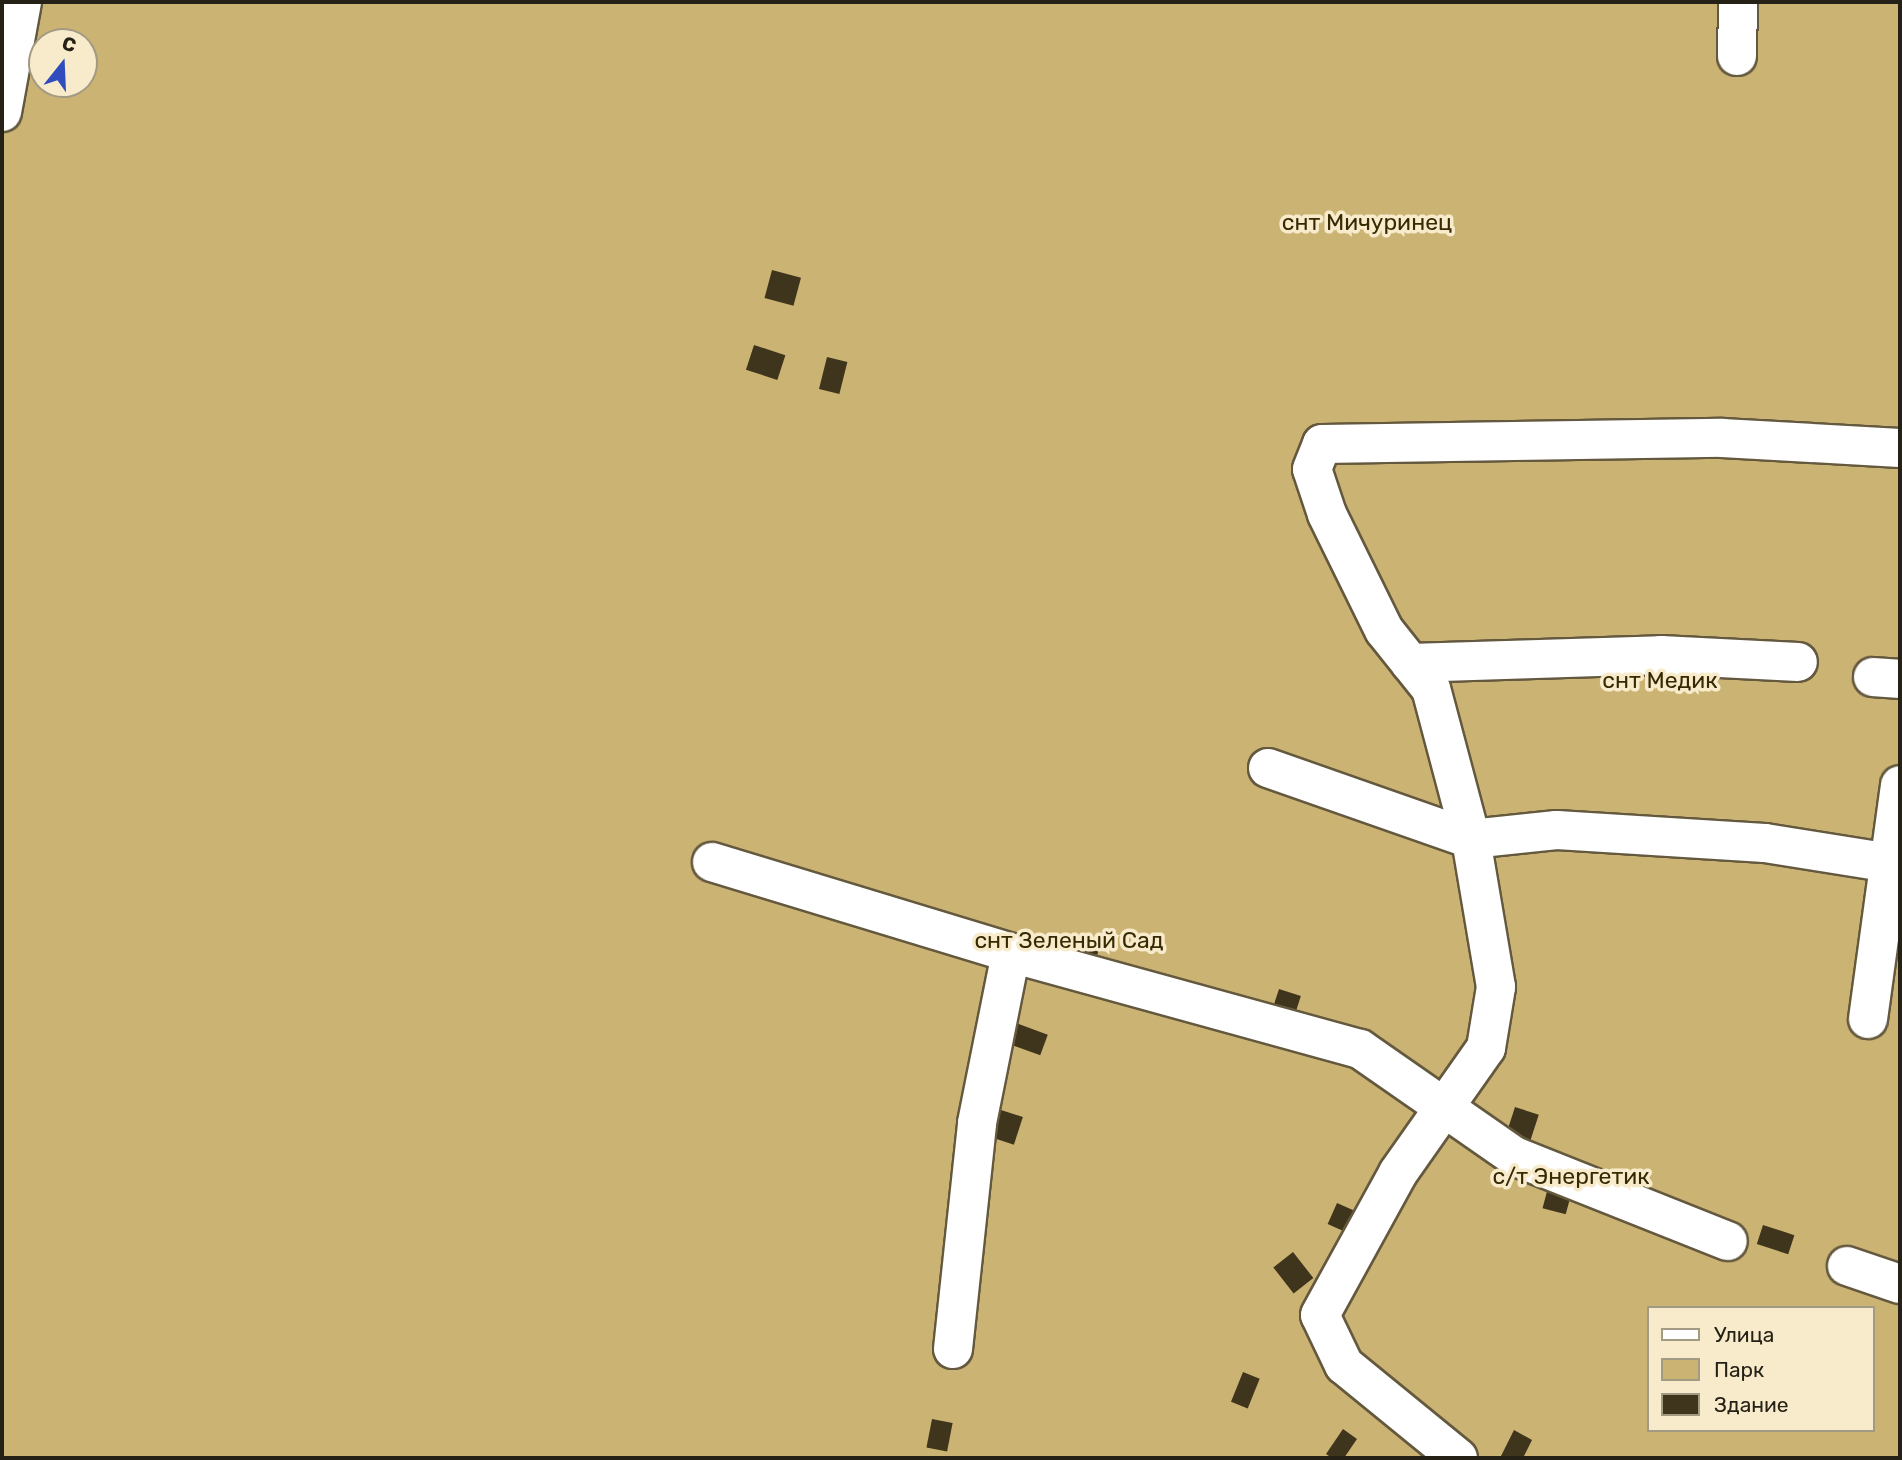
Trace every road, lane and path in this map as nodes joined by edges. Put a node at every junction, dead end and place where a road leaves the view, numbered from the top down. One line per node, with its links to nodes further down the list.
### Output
1 (22, 2): 4 (lane)
2 (1738, 2): 3 (lane)
3 (1737, 56)
4 (2, 112)
5 (1900, 448): 7 (lane)
6 (1798, 662): 7 (lane)
7 (1410, 663): 10 (lane)
8 (1268, 768): 10 (lane)
9 (1900, 785): 12 (lane)
10 (1471, 839): 12 (lane); 15 (lane)
11 (712, 862): 13 (lane)
12 (1889, 863): 14 (lane)
13 (1011, 953): 15 (lane); 19 (lane)
14 (1868, 1019)
15 (1446, 1106): 16 (lane); 20 (lane)
16 (1728, 1241)
17 (1847, 1266): 18 (lane)
18 (1900, 1284)
19 (953, 1349)
20 (1458, 1458)

